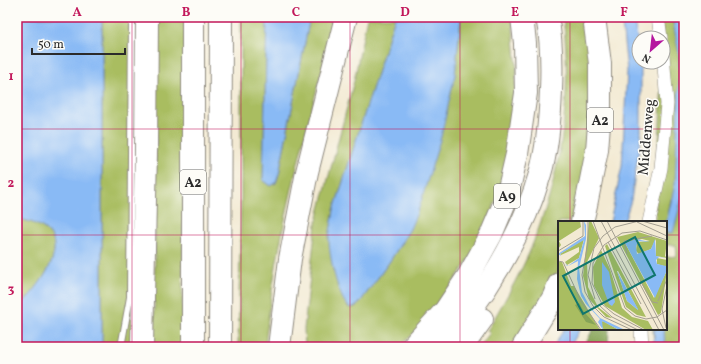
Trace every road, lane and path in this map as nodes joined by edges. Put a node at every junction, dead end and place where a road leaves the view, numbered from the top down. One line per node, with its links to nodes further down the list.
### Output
1 (132, 17): 15 (lane)
2 (147, 17): 16 (highway)
3 (193, 17): 21 (highway, A2)
4 (221, 17): 22 (highway, A2)
5 (346, 17): 23 (highway)
6 (522, 17): 24 (highway, A9)
7 (547, 17): 12 (highway, A9)
8 (594, 17): 13 (highway, A2)
9 (658, 17): 10 (street)
10 (660, 30)
11 (664, 70): 14 (street, Middenweg)
12 (526, 214): 25 (highway, A9); 26 (highway, A9)
13 (582, 221)
14 (649, 221)
15 (130, 237): 16 (lane); 19 (lane)
16 (144, 270): 20 (highway)
17 (558, 286): 27 (highway)
18 (641, 330): 28 (street)
19 (121, 347)
20 (142, 347)
21 (193, 347)
22 (220, 347)
23 (279, 347)
24 (412, 347)
25 (440, 347)
26 (462, 347)
27 (522, 347)
28 (642, 347)

